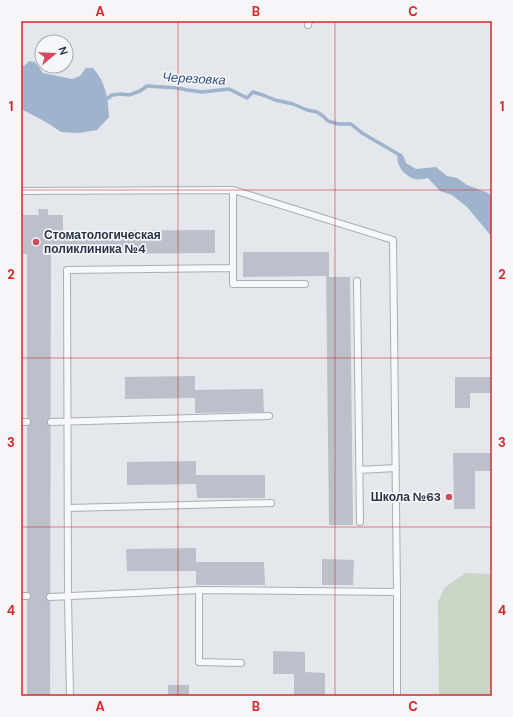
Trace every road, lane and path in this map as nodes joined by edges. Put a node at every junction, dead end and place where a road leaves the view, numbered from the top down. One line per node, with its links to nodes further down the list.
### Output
1 (233, 190): 2 (lane); 3 (lane); 9 (lane)
2 (21, 192)
3 (233, 268): 5 (lane); 8 (lane)
4 (357, 281): 10 (lane)
5 (306, 284)
6 (269, 416): 8 (lane)
7 (51, 422): 8 (lane)
8 (68, 422): 12 (lane)
9 (396, 468): 10 (lane); 15 (lane)
10 (359, 470): 13 (lane)
11 (271, 503): 12 (lane)
12 (68, 508): 16 (lane)
13 (360, 522)
14 (198, 590): 15 (lane); 16 (lane); 18 (lane)
15 (397, 592): 20 (lane)
16 (68, 596): 17 (lane); 19 (lane)
17 (50, 597)
18 (241, 663)
19 (70, 696)
20 (397, 696)

